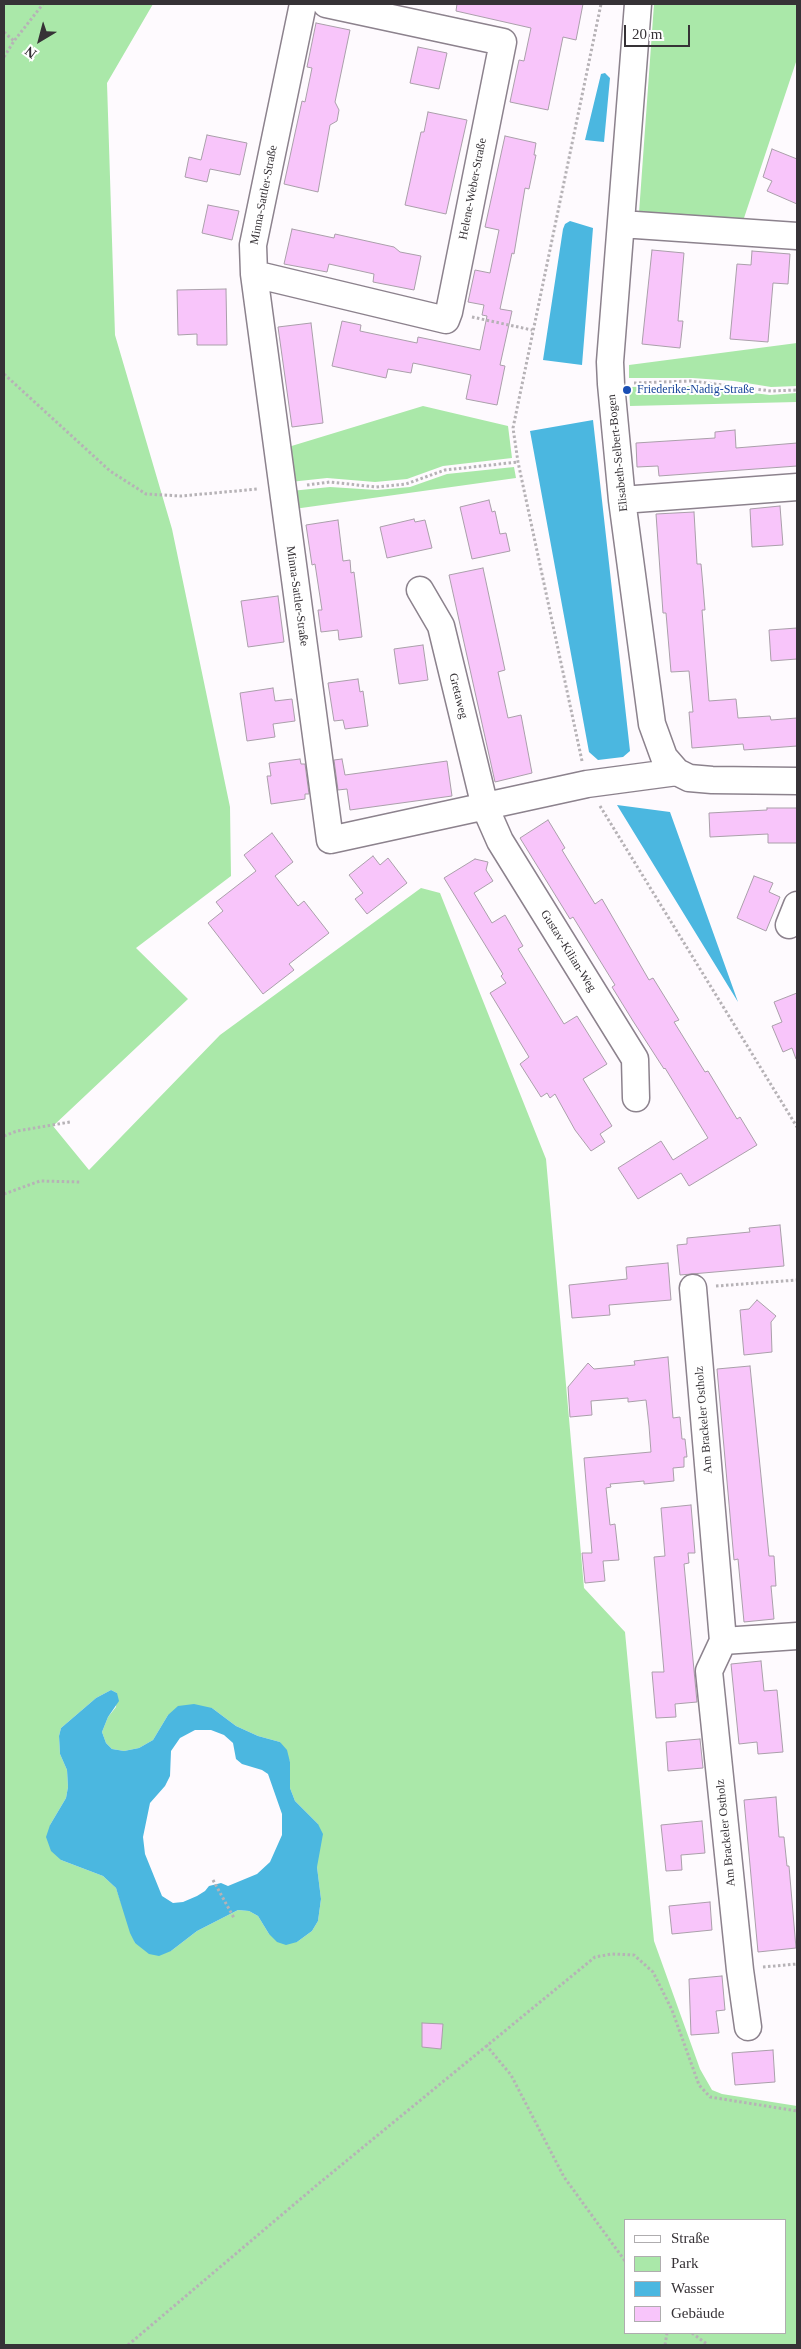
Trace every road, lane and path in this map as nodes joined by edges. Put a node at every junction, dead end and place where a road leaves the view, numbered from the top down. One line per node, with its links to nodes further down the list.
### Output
1 (43, 4): 7 (path)
2 (303, 4): 11 (street, Minna-Sattler-Straße)
3 (326, 4): 12 (street, Helene-Weber-Straße)
4 (600, 4): 13 (path)
5 (638, 4): 9 (street, Elisabeth-Selbert-Bogen)
6 (4, 32): 7 (path)
7 (14, 41): 8 (path)
8 (4, 57)
9 (621, 224): 10 (street); 15 (street, Elisabeth-Selbert-Bogen)
10 (797, 236)
11 (254, 274): 12 (street); 19 (street, Minna-Sattler-Straße)
12 (449, 312): 13 (path)
13 (532, 330): 17 (path)
14 (4, 374): 19 (path)
15 (611, 384): 16 (path); 20 (street, Elisabeth-Selbert-Bogen)
16 (797, 390)
17 (518, 462): 19 (path); 24 (path)
18 (797, 487): 20 (street)
19 (283, 488): 25 (street, Minna-Sattler-Straße)
20 (622, 500): 22 (street, Elisabeth-Selbert-Bogen)
21 (420, 590): 25 (street, Gretaweg)
22 (677, 772): 23 (street); 24 (street, Minna-Sattler-Straße)
23 (797, 781)
24 (587, 784): 25 (street, Minna-Sattler-Straße); 28 (path)
25 (485, 807): 26 (street, Gustav-Kilian-Weg)
26 (636, 1098)
27 (70, 1122): 29 (path)
28 (797, 1124)
29 (4, 1136)
30 (81, 1182): 31 (path)
31 (4, 1194)
32 (797, 1280): 33 (path)
33 (693, 1288): 35 (street, Am Brackeler Ostholz)
34 (797, 1636): 35 (street)
35 (723, 1642): 39 (street, Am Brackeler Ostholz)
36 (213, 1880): 37 (path)
37 (234, 1918)
38 (797, 1964): 39 (path)
39 (740, 1970): 40 (street, Am Brackeler Ostholz)
40 (748, 2027)
41 (486, 2045): 42 (path); 43 (path); 45 (path)
42 (797, 2111)
43 (624, 2260)
44 (693, 2334): 46 (path)
45 (128, 2345)
46 (708, 2345)

